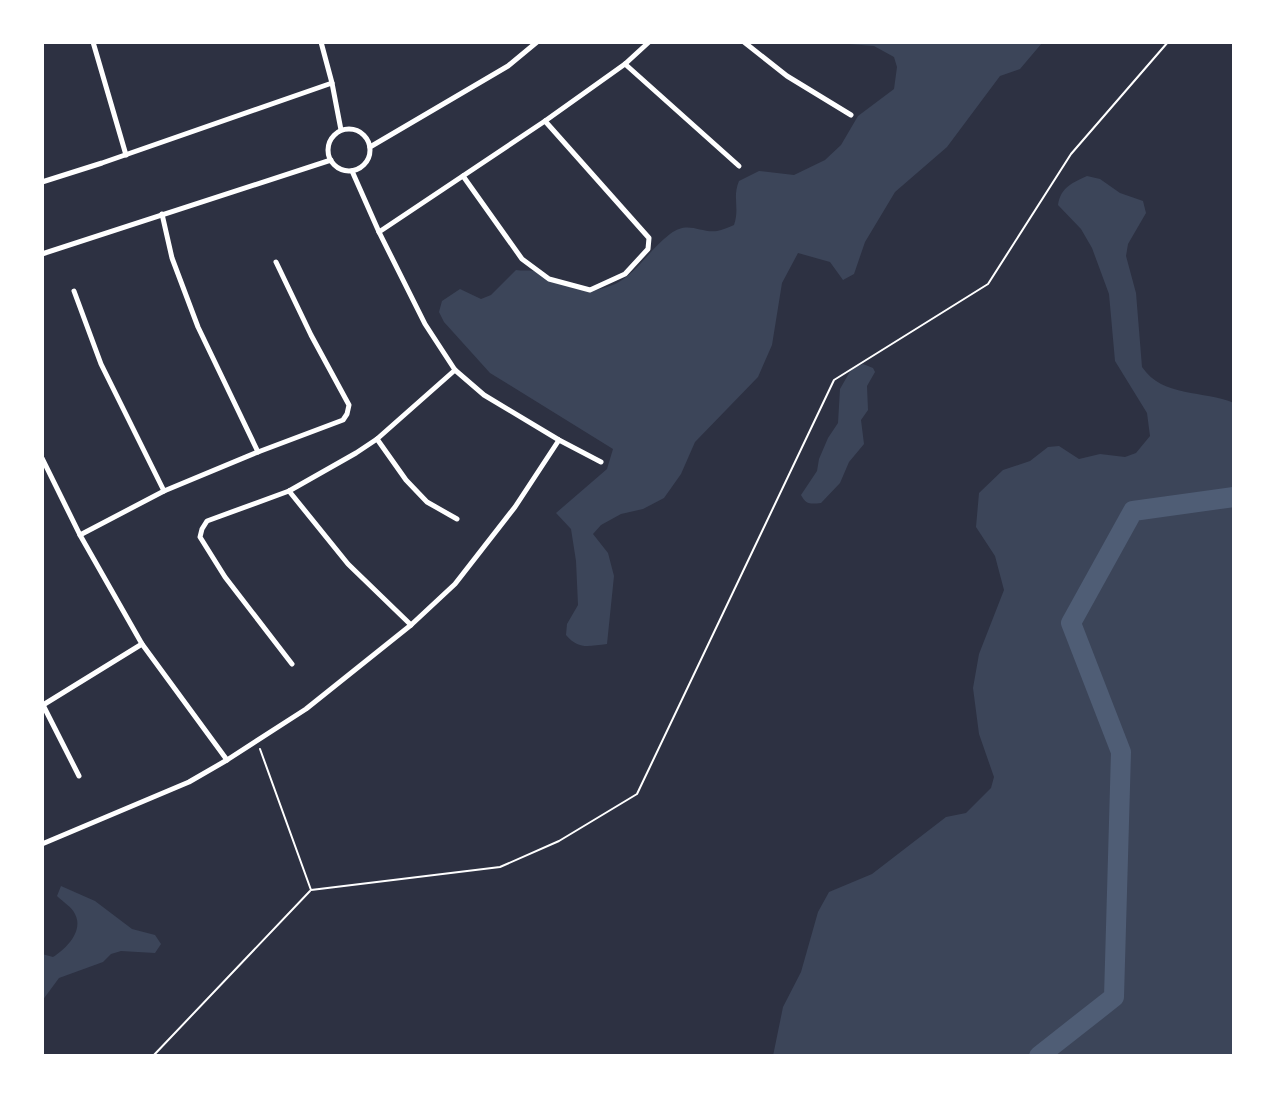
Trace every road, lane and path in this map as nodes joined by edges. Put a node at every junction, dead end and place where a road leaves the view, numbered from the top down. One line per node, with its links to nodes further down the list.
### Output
1 (93, 42): 13 (street)
2 (321, 42): 8 (street)
3 (537, 42): 12 (street)
4 (649, 42): 7 (street)
5 (744, 42): 9 (street)
6 (1168, 42): 42 (path)
7 (625, 64): 10 (street); 15 (street)
8 (332, 83): 11 (street); 13 (street)
9 (851, 115)
10 (545, 121): 17 (street); 17 (street)
11 (341, 130): 12 (street); 14 (street)
12 (370, 147): 16 (street)
13 (126, 155): 18 (street)
14 (331, 160): 16 (street); 19 (street)
15 (739, 166)
16 (352, 171): 20 (street)
17 (463, 176): 20 (street)
18 (42, 182)
19 (162, 214): 21 (street); 27 (street)
20 (379, 232): 24 (street)
21 (42, 254)
22 (276, 262): 27 (street)
23 (74, 291): 30 (street)
24 (455, 370): 25 (street); 26 (street)
25 (377, 439): 31 (street); 32 (street)
26 (559, 440): 29 (street); 34 (street)
27 (258, 452): 30 (street)
28 (42, 458): 33 (street)
29 (601, 462)
30 (164, 491): 33 (street)
31 (289, 491): 34 (street); 36 (street)
32 (457, 519)
33 (80, 535): 35 (street)
34 (411, 625): 38 (street)
35 (142, 644): 37 (street); 39 (street)
36 (292, 664)
37 (42, 704): 40 (street)
38 (257, 741): 39 (street); 42 (path)
39 (227, 760): 41 (street)
40 (79, 776)
41 (42, 844)
42 (311, 890): 43 (path)
43 (153, 1056)

